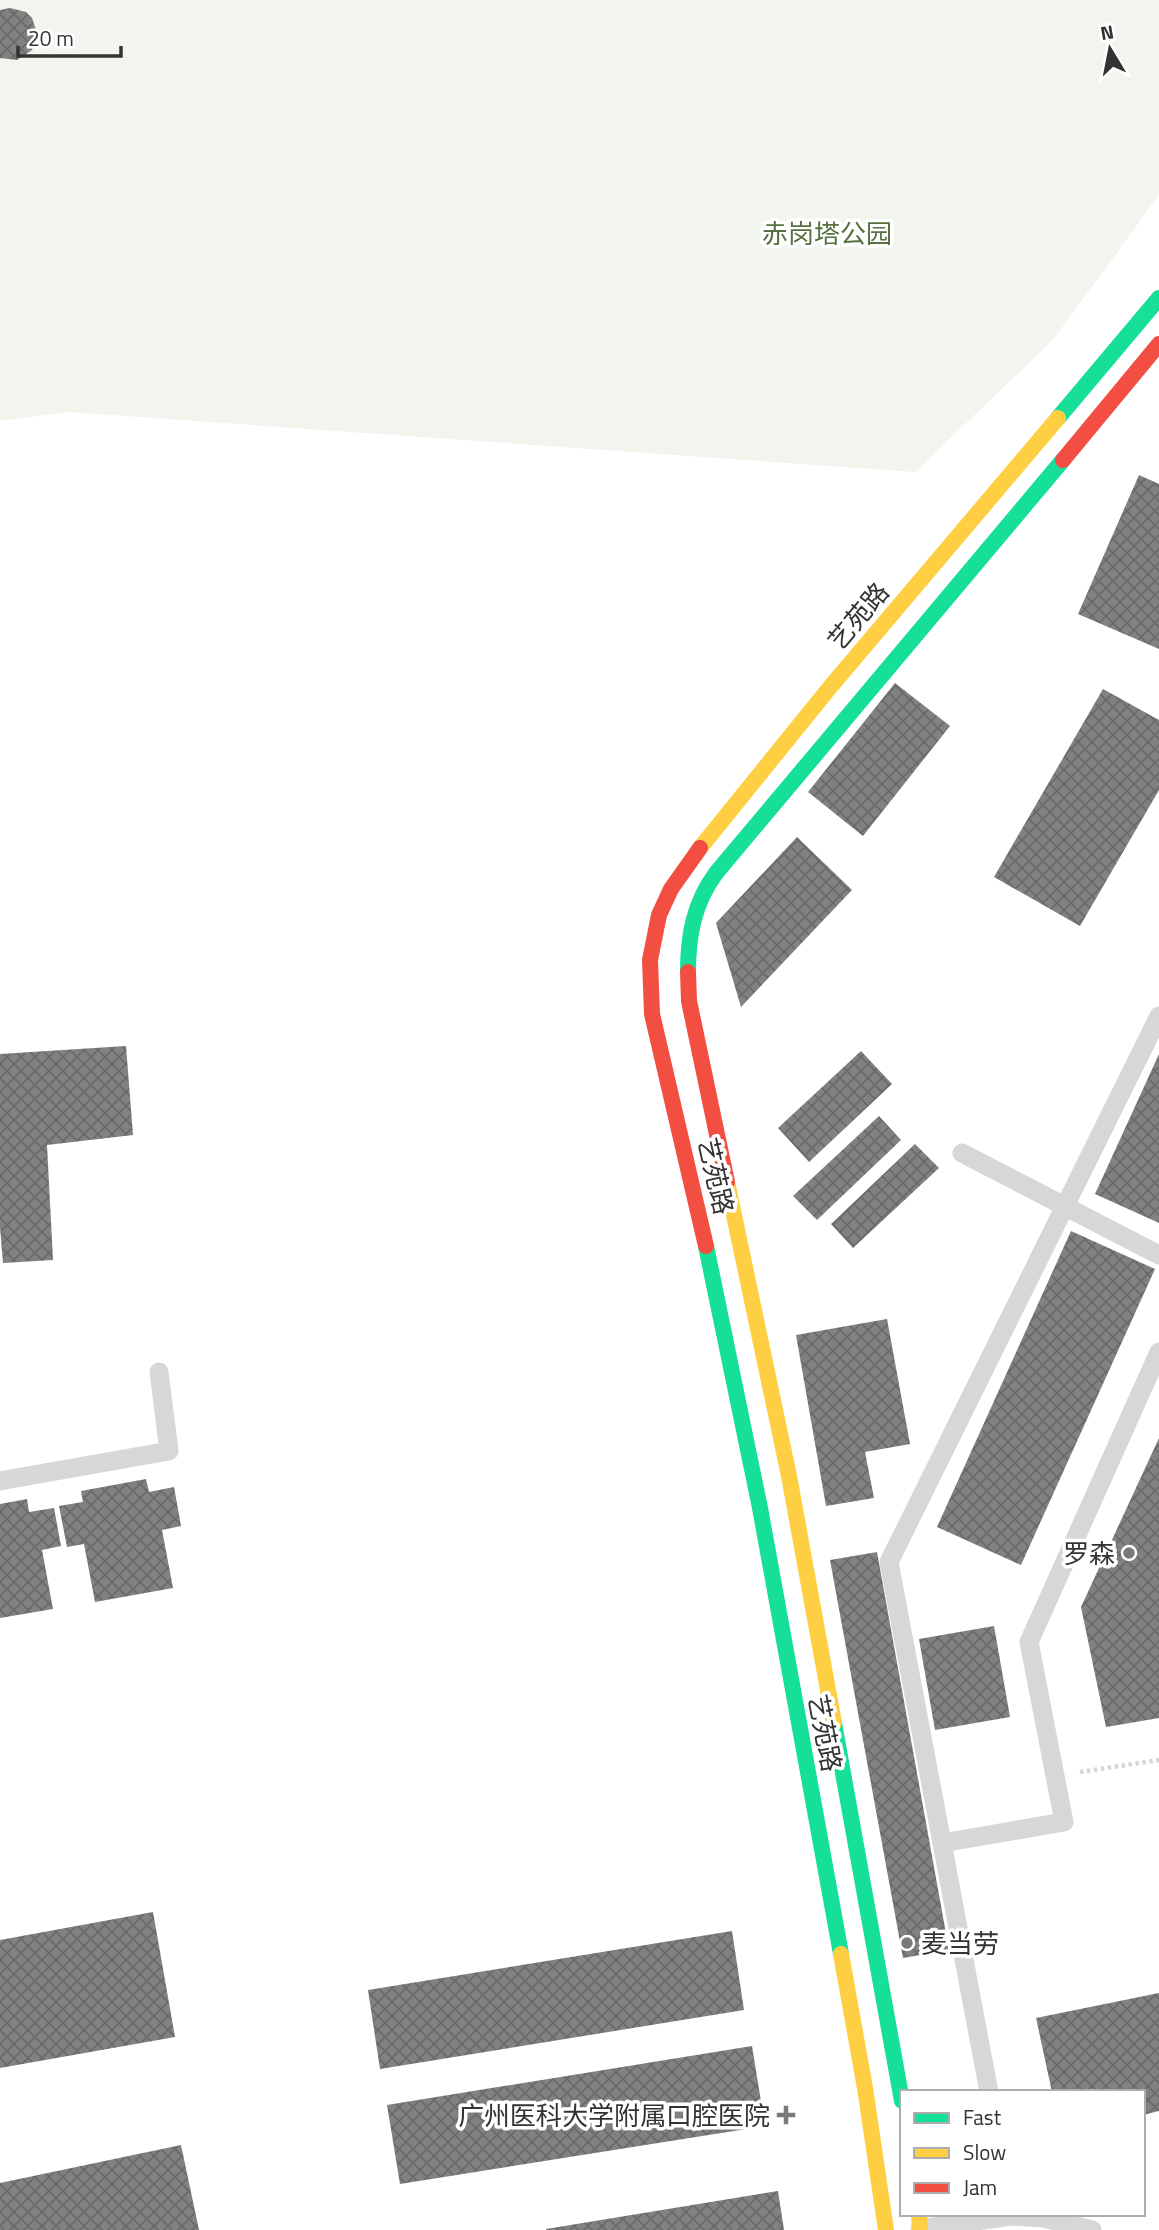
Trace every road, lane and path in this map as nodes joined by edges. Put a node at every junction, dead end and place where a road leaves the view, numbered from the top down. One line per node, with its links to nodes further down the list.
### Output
1 (1159, 298): 17 (street, 艺苑路)
2 (1159, 344): 13 (street, 艺苑路)
3 (1159, 1016): 5 (lane)
4 (962, 1153): 5 (lane)
5 (1065, 1208): 6 (lane); 12 (lane)
6 (1159, 1255)
7 (1159, 1352): 11 (lane)
8 (159, 1372): 9 (lane)
9 (0, 1481)
10 (1159, 1760): 11 (path)
11 (1055, 1776): 12 (lane)
12 (942, 1843): 14 (lane)
13 (900, 2090)
14 (989, 2090)
15 (1013, 2220): 16 (lane); 18 (lane)
16 (920, 2224)
17 (887, 2230)
18 (1091, 2230)

